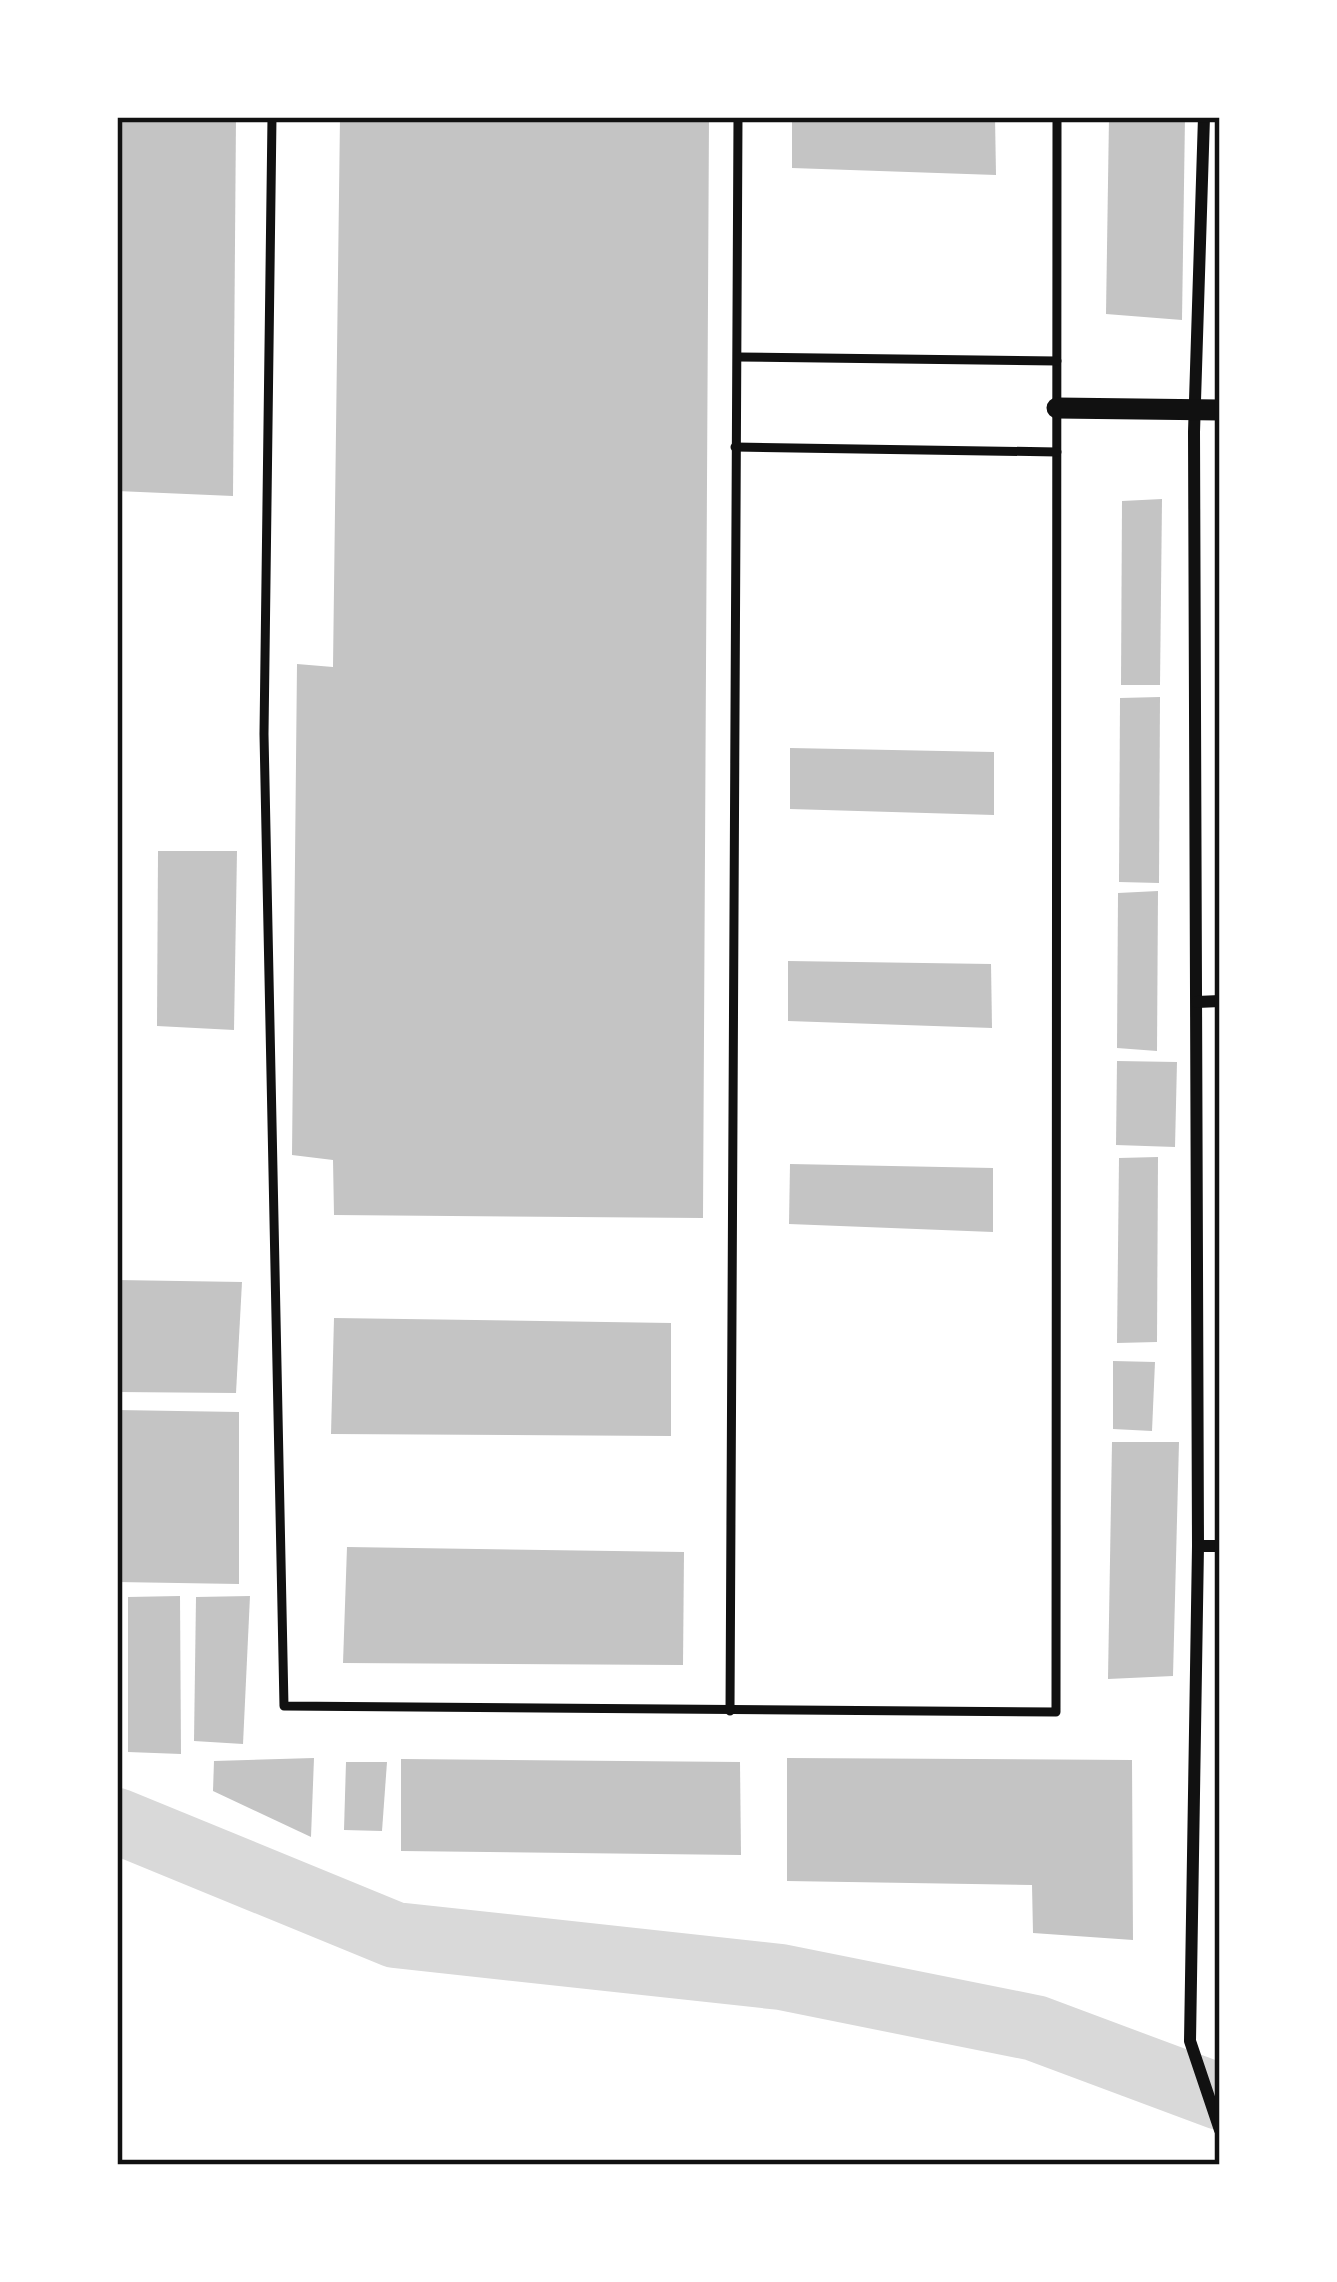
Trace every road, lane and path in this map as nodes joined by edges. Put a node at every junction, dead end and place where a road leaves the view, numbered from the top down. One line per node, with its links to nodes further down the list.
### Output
1 (272, 117): 16 (lane)
2 (738, 117): 5 (lane)
3 (1057, 117): 6 (lane)
4 (1204, 117): 9 (street)
5 (738, 357): 6 (lane); 10 (lane)
6 (1057, 361): 7 (lane)
7 (1057, 408): 9 (street); 11 (lane)
8 (1220, 410): 9 (street)
9 (1196, 411): 13 (street)
10 (735, 447): 11 (lane); 16 (lane)
11 (1057, 452): 16 (lane)
12 (1220, 1000): 13 (street)
13 (1197, 1002): 14 (street)
14 (1198, 1546): 15 (street); 17 (street)
15 (1220, 1546)
16 (730, 1711)
17 (1220, 2130)

